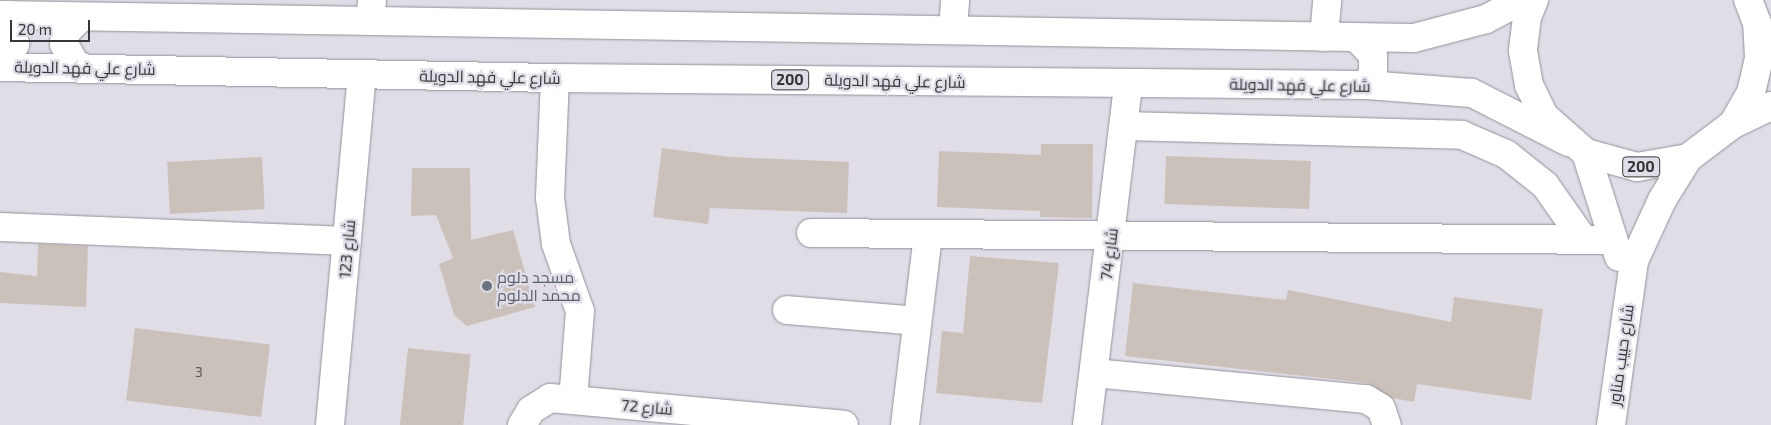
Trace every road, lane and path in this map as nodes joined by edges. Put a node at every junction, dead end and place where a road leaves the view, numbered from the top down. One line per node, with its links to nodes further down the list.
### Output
1 (955, 0): 11 (main road)
2 (1327, 0): 12 (main road)
3 (1521, 0): 13 (main road)
4 (1534, 0): 23 (main road)
5 (1748, 0): 21 (main road, 200)
6 (1765, 0): 7 (main road)
7 (1771, 3)
8 (371, 10): 10 (main road); 11 (main road)
9 (4, 15): 10 (main road); 14 (main road)
10 (81, 17): 15 (main road)
11 (953, 30): 12 (main road)
12 (1324, 37): 13 (main road)
13 (1356, 37): 19 (main road)
14 (1, 67): 15 (main road, شارع علي فهد الدويلة / 200)
15 (86, 68): 16 (main road, شارع علي فهد الدويلة / 200)
16 (362, 74): 17 (main road, شارع علي فهد الدويلة / 200); 31 (main road, شارع 123)
17 (555, 78): 18 (main road, شارع علي فهد الدويلة / 200); 36 (main road)
18 (1128, 84): 19 (main road, شارع علي فهد الدويلة / 200); 22 (main road, شارع 74)
19 (1367, 85): 23 (main road, شارع علي فهد الدويلة / 200)
20 (1771, 106): 21 (main road, 200)
21 (1733, 124): 24 (main road, 200)
22 (1124, 126): 28 (main road, شارع 74); 29 (main road)
23 (1577, 148): 24 (main road, 200); 30 (main road, شارع حبيب مناور)
24 (1688, 158): 32 (main road, شارع حبيب مناور)
25 (0, 227): 31 (main road)
26 (812, 233): 27 (main road)
27 (928, 234): 28 (main road); 34 (main road)
28 (1111, 236): 29 (main road); 35 (main road, شارع 74)
29 (1583, 240): 30 (main road)
30 (1613, 240): 32 (main road, شارع حبيب مناور)
31 (348, 241): 38 (main road, شارع 123)
32 (1630, 285): 44 (main road, شارع حبيب مناور)
33 (787, 310): 34 (main road)
34 (917, 321): 41 (main road)
35 (1094, 373): 42 (main road, شارع 74); 43 (main road)
36 (574, 400): 37 (main road, شارع 72); 39 (main road, شارع 72)
37 (665, 417): 40 (main road, شارع 72)
38 (330, 425)
39 (522, 425)
40 (844, 425)
41 (905, 425)
42 (1087, 425)
43 (1387, 425)
44 (1611, 425)

